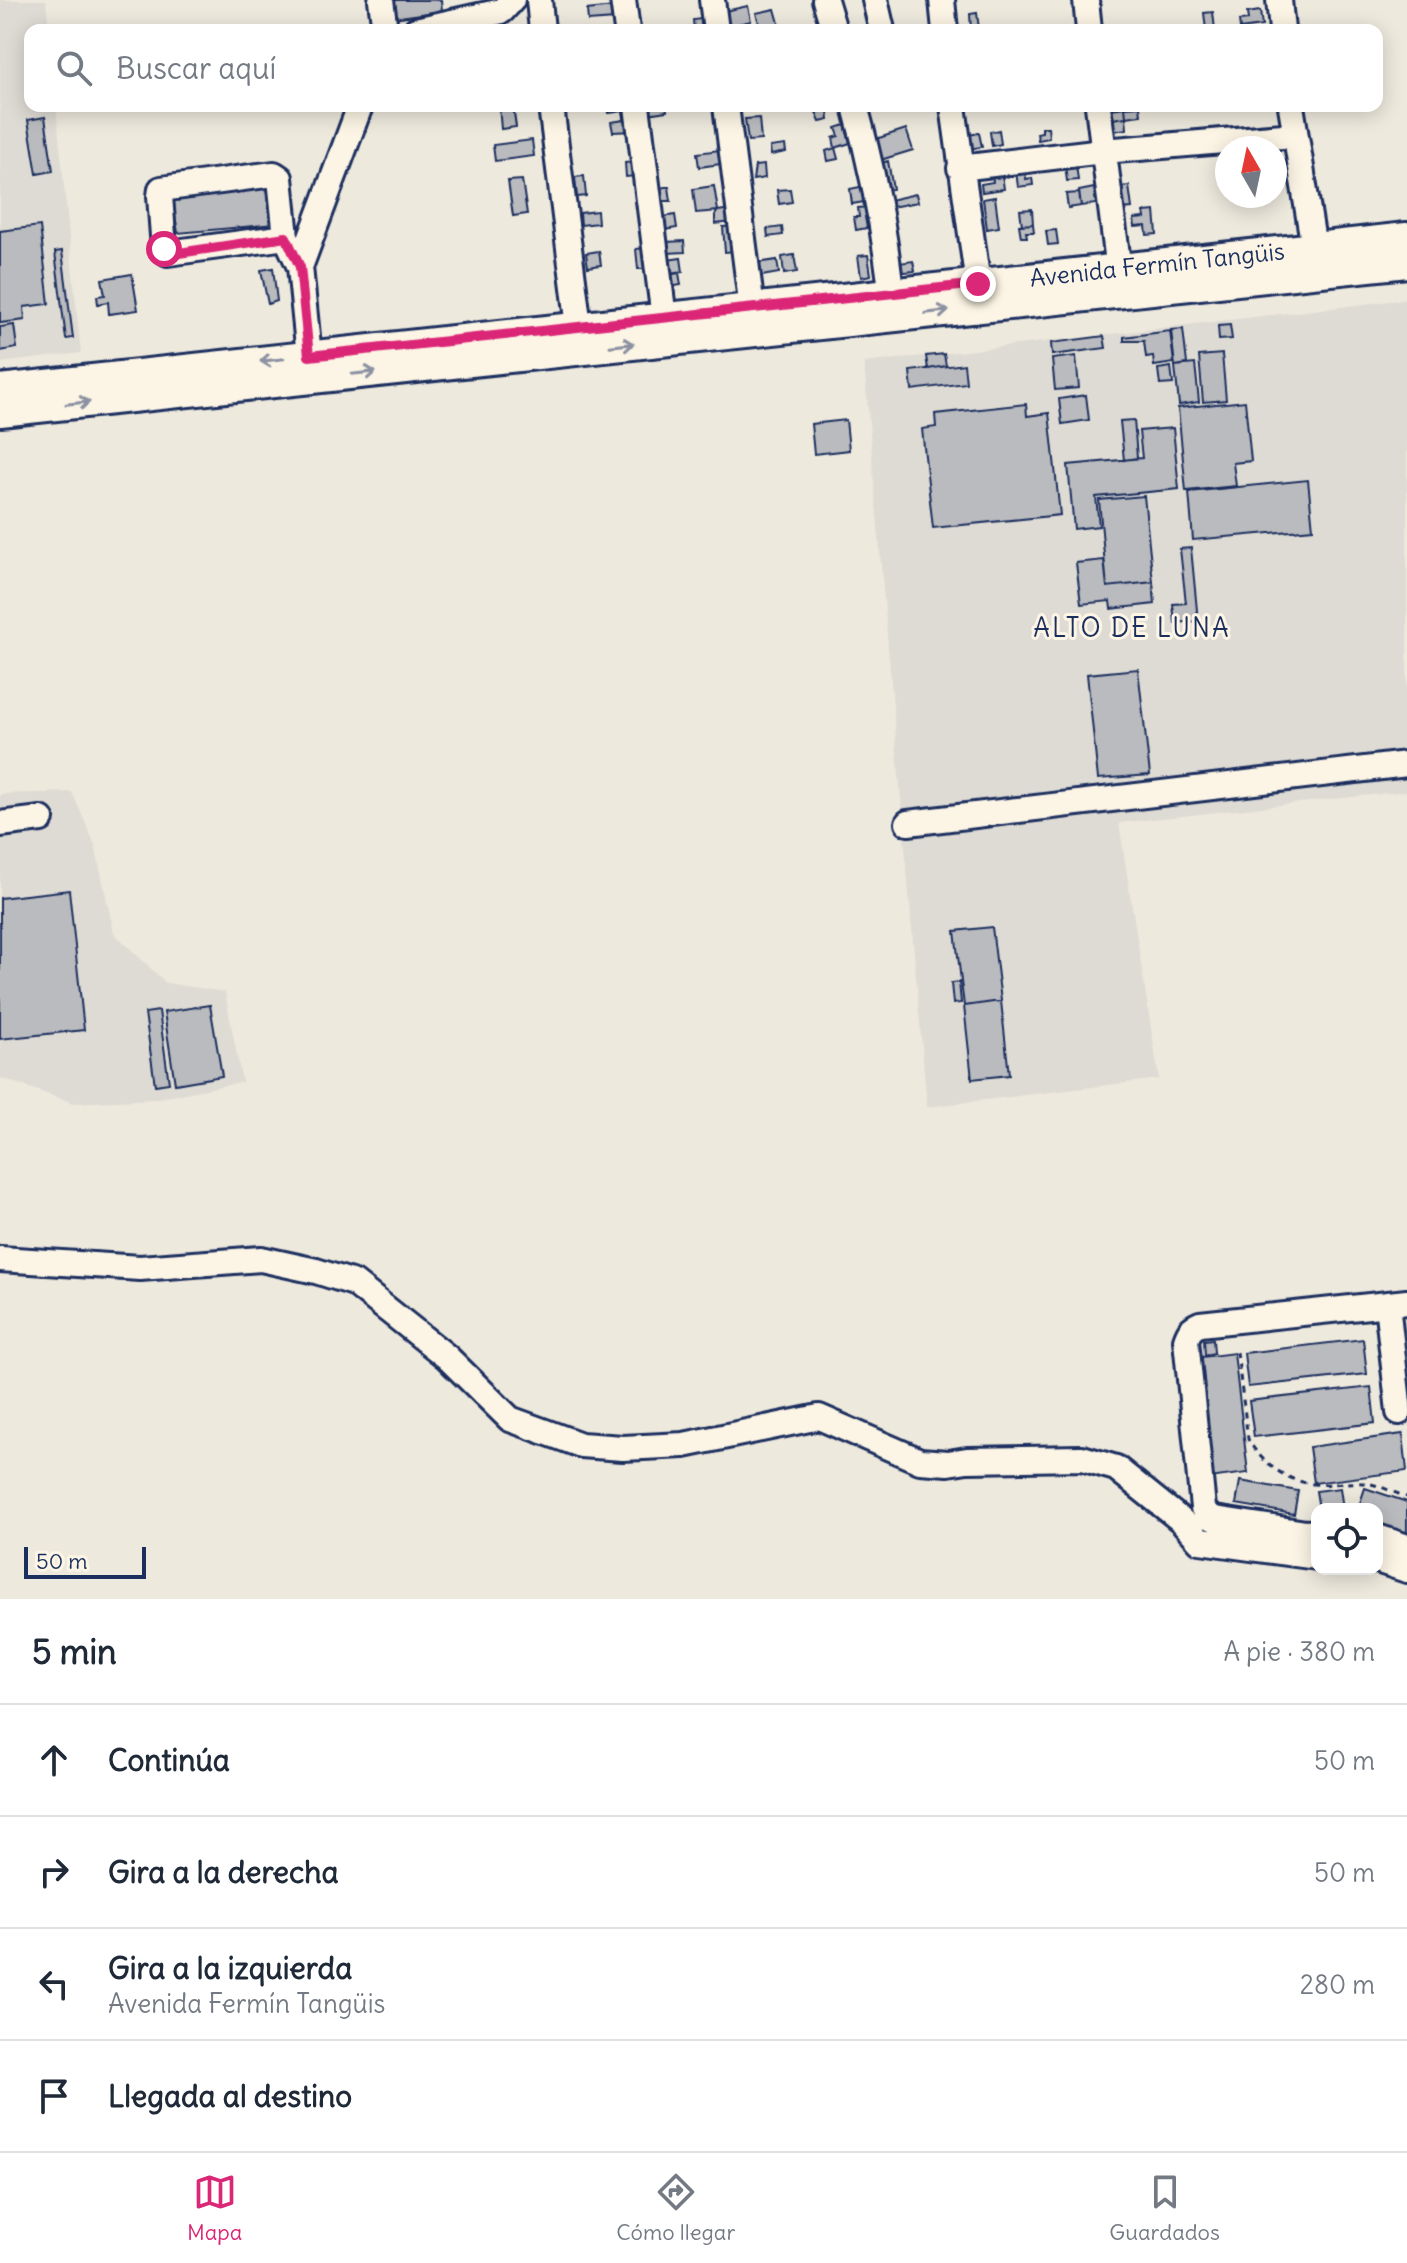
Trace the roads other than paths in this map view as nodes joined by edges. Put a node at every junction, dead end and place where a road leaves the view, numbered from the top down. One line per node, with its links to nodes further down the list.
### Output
1 (381, 0): 11 (street)
2 (512, 0): 12 (street)
3 (539, 0): 13 (street)
4 (623, 0): 14 (street)
5 (712, 0): 15 (street)
6 (825, 0): 16 (street)
7 (875, 0): 17 (street)
8 (942, 0): 18 (street)
9 (1086, 0): 19 (street)
10 (1279, 0): 20 (street)
11 (384, 24)
12 (443, 24)
13 (541, 24)
14 (626, 24)
15 (715, 24)
16 (832, 24)
17 (881, 24)
18 (944, 24)
19 (1088, 24)
20 (1281, 24)
21 (358, 112): 36 (street)
22 (552, 112): 42 (street)
23 (638, 112): 41 (street)
24 (727, 112): 40 (street)
25 (857, 112): 39 (street)
26 (954, 112): 31 (street)
27 (1099, 112): 30 (street)
28 (1292, 112): 29 (street)
29 (1295, 135): 30 (street); 34 (street)
30 (1103, 151): 31 (street); 37 (street)
31 (960, 168): 38 (street)
32 (286, 237): 32 (street); 36 (street)
33 (1407, 238): 34 (main road, Avenida Fermín Tangüis)
34 (1314, 248): 37 (main road, Avenida Fermín Tangüis)
35 (1407, 262): 37 (main road, Avenida Fermín Tangüis)
36 (300, 267): 43 (street)
37 (1121, 280): 38 (main road, Avenida Fermín Tangüis); 39 (main road, Avenida Fermín Tangüis, one-way to 37)
38 (978, 284): 39 (main road, Avenida Fermín Tangüis)
39 (892, 304): 40 (main road, Avenida Fermín Tangüis); 45 (main road, Avenida Fermín Tangüis, one-way to 39)
40 (752, 309): 41 (main road, Avenida Fermín Tangüis)
41 (664, 318): 42 (main road, Avenida Fermín Tangüis)
42 (579, 327): 43 (main road, Avenida Fermín Tangüis)
43 (309, 356): 44 (main road, Avenida Fermín Tangüis, one-way to 44)
44 (0, 390)
45 (0, 411)
46 (1407, 764): 48 (street)
47 (41, 819): 49 (street)
48 (908, 823)
49 (0, 824)
50 (0, 1259): 56 (street)
51 (1397, 1303): 52 (street); 53 (street)
52 (1399, 1412)
53 (1311, 1533)
54 (1383, 1539): 55 (street)
55 (1407, 1547)
56 (1311, 1556)
57 (1383, 1562): 58 (street)
58 (1407, 1570)

